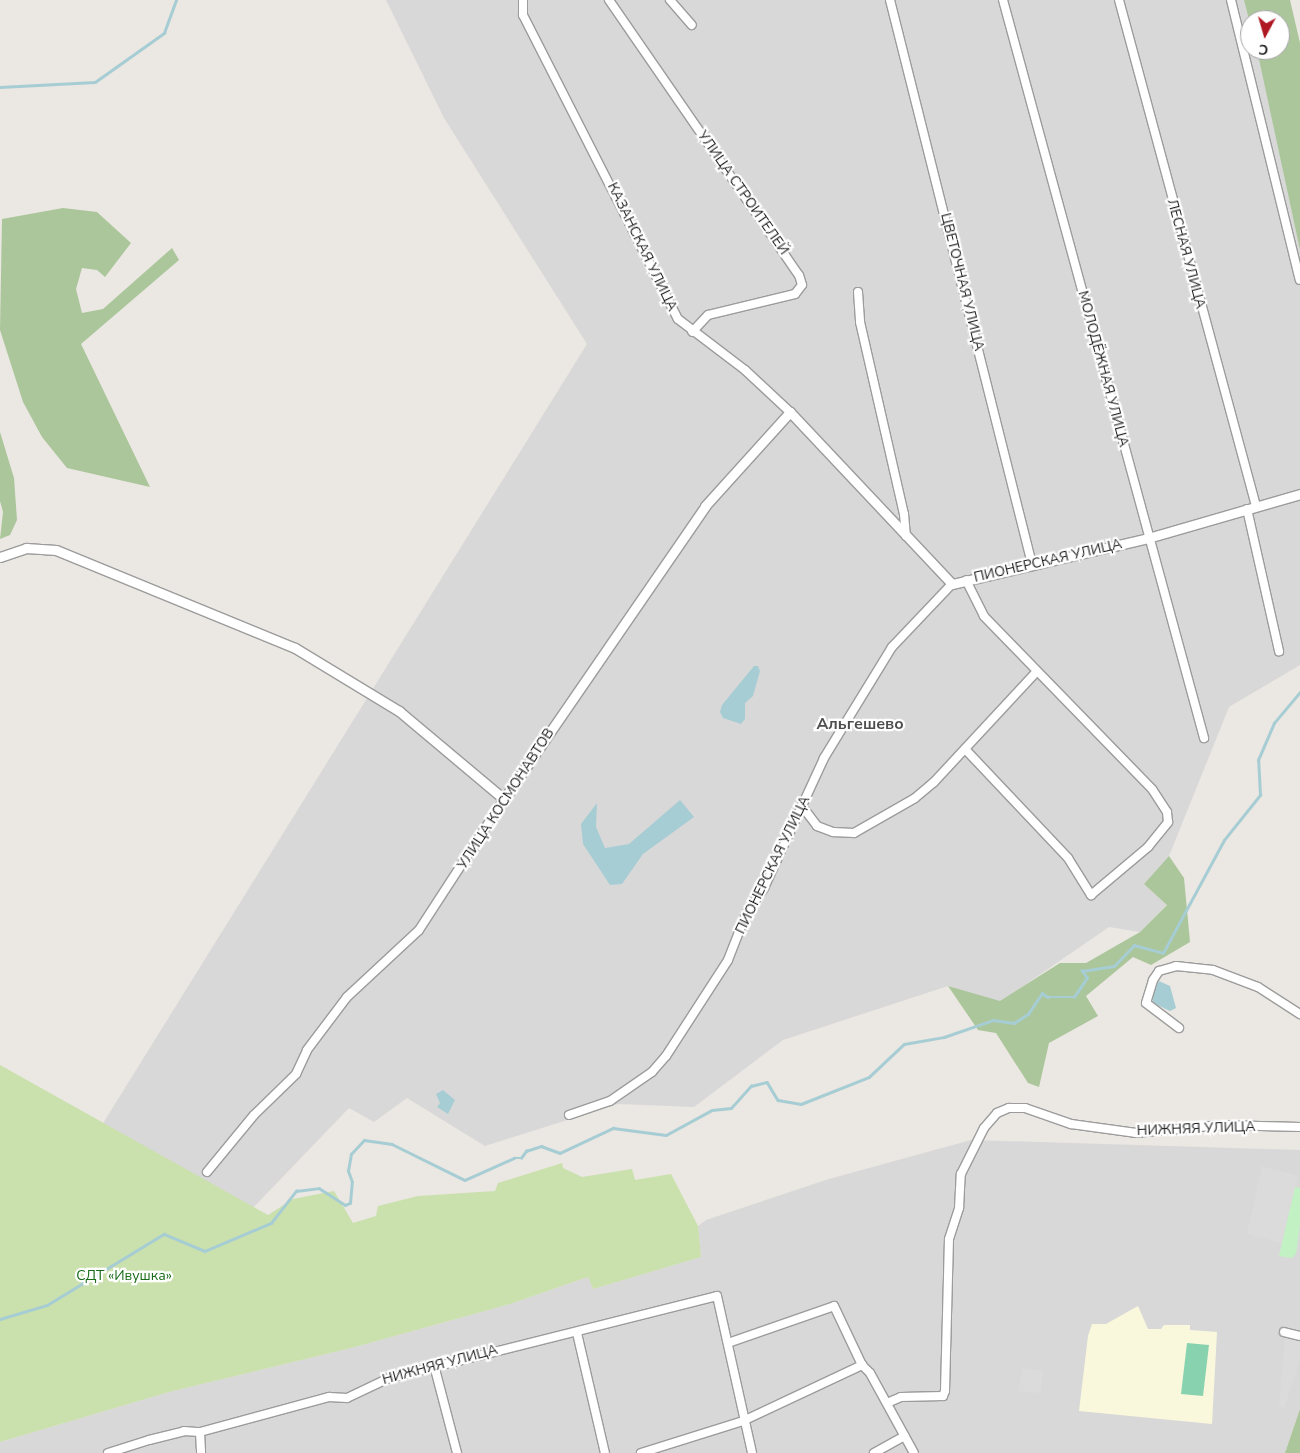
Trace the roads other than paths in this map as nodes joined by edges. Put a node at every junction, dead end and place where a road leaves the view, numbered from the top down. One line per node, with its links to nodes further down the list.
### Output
1 (523, 0): 11 (street, КАЗАНСКАЯ УЛИЦА)
2 (610, 0): 11 (street, УЛИЦА СТРОИТЕЛЕЙ)
3 (670, 0): 8 (street)
4 (890, 0): 19 (street, ЦВЕТОЧНАЯ УЛИЦА)
5 (1003, 0): 17 (street, МОЛОДЁЖНАЯ УЛИЦА)
6 (1119, 0): 14 (street, ЛЕСНАЯ УЛИЦА)
7 (1230, 0): 9 (street)
8 (692, 26)
9 (1300, 280)
10 (858, 292): 16 (street)
11 (692, 332): 12 (street, КАЗАНСКАЯ УЛИЦА)
12 (790, 412): 16 (street, КАЗАНСКАЯ УЛИЦА); 26 (street, УЛИЦА КОСМОНАВТОВ)
13 (1300, 494): 14 (street, ПИОНЕРСКАЯ УЛИЦА)
14 (1256, 506): 15 (street, ПИОНЕРСКАЯ УЛИЦА)
15 (1247, 509): 17 (street, ПИОНЕРСКАЯ УЛИЦА); 22 (street)
16 (906, 536): 21 (street, КАЗАНСКАЯ УЛИЦА)
17 (1148, 538): 19 (street, ПИОНЕРСКАЯ УЛИЦА); 24 (street, МОЛОДЁЖНАЯ УЛИЦА)
18 (0, 557): 26 (street)
19 (1032, 564): 20 (street, ПИОНЕРСКАЯ УЛИЦА)
20 (966, 580): 21 (street, ПИОНЕРСКАЯ УЛИЦА); 23 (street)
21 (952, 584): 27 (street, ПИОНЕРСКАЯ УЛИЦА)
22 (1279, 651)
23 (1036, 672): 25 (street); 25 (street)
24 (1204, 738)
25 (965, 749): 27 (street)
26 (504, 799): 32 (street, УЛИЦА КОСМОНАВТОВ)
27 (802, 806): 30 (street, ПИОНЕРСКАЯ УЛИЦА)
28 (1300, 1014): 29 (street)
29 (1179, 1028)
30 (569, 1116)
31 (1300, 1128): 39 (street, НИЖНЯЯ УЛИЦА)
32 (207, 1172)
33 (577, 1332): 36 (street, НИЖНЯЯ УЛИЦА); 38 (street, НИЖНЯЯ УЛИЦА); 46 (street)
34 (1284, 1332): 35 (street)
35 (1300, 1336)
36 (728, 1343): 37 (street); 40 (street)
37 (862, 1365): 39 (street); 40 (street)
38 (435, 1369): 41 (street, НИЖНЯЯ УЛИЦА); 45 (street)
39 (887, 1404): 42 (street)
40 (743, 1421): 47 (street); 48 (street)
41 (200, 1432): 43 (street, НИЖНЯЯ УЛИЦА); 44 (street)
42 (905, 1436): 49 (street); 50 (street)
43 (108, 1453)
44 (201, 1453)
45 (457, 1453)
46 (605, 1453)
47 (641, 1453)
48 (752, 1453)
49 (874, 1453)
50 (914, 1453)

